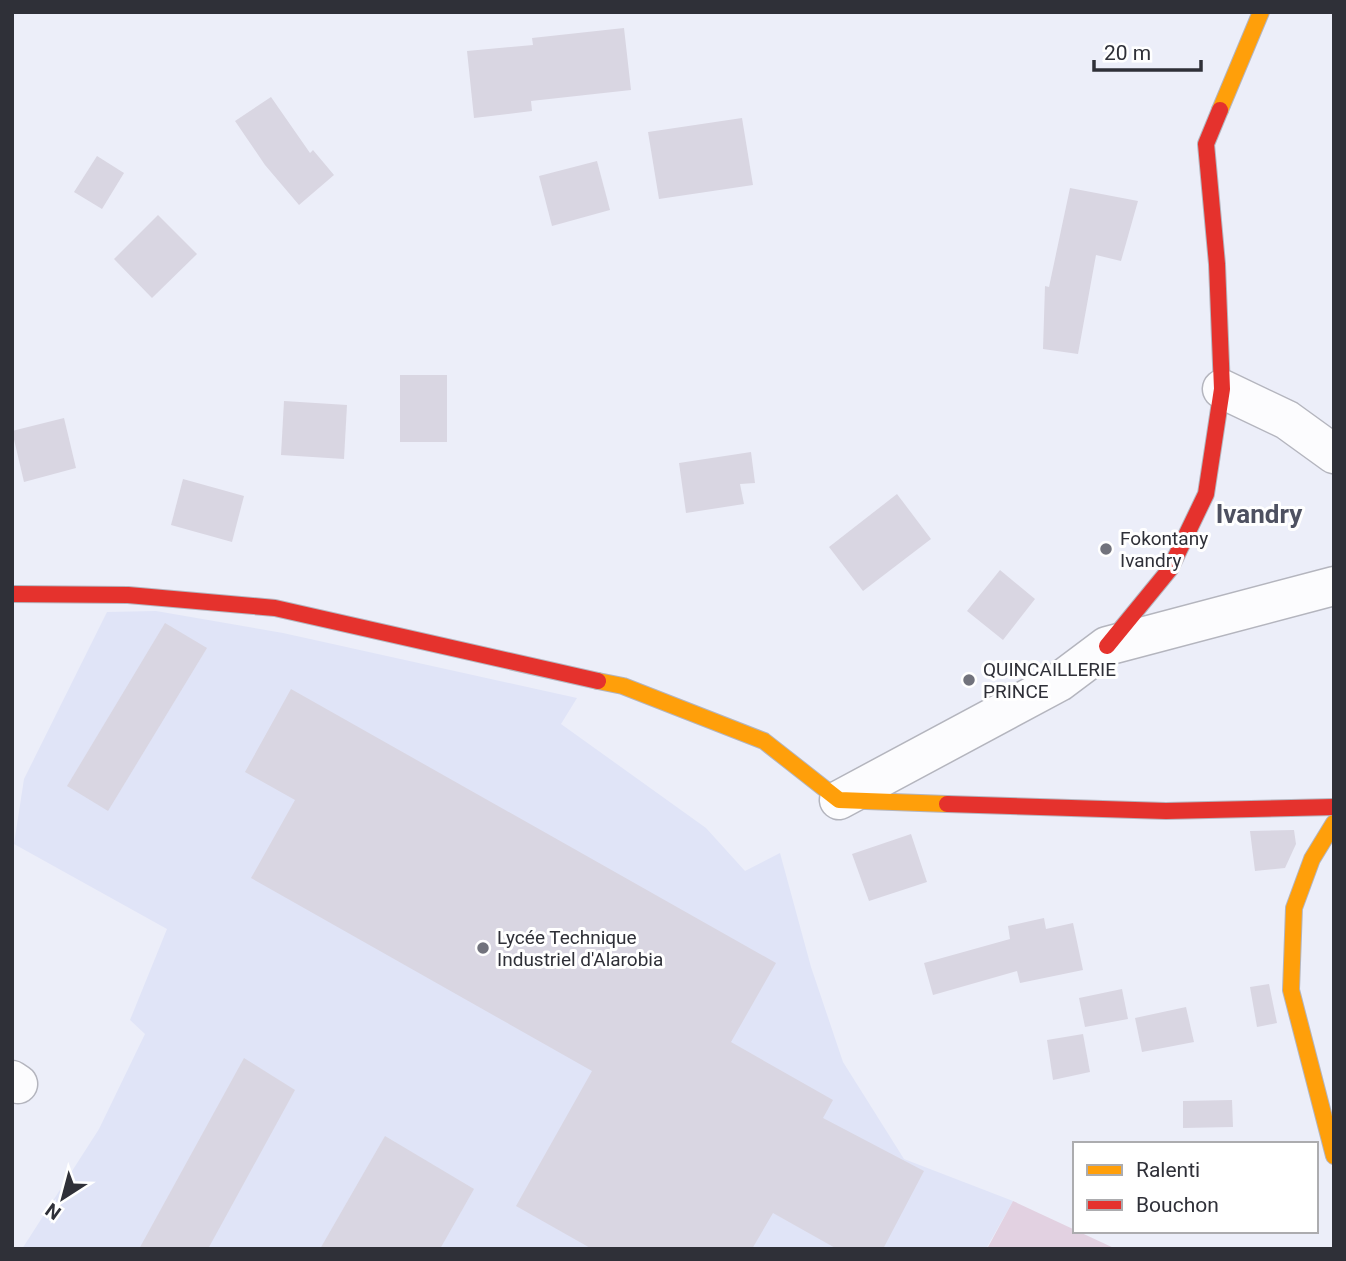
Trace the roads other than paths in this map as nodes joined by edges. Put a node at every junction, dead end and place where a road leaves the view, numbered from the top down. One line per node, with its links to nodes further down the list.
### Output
1 (1261, 12): 2 (street)
2 (1222, 389): 3 (street); 6 (street)
3 (1334, 454)
4 (1334, 586): 6 (street)
5 (12, 594): 7 (street)
6 (1107, 646): 7 (street)
7 (839, 800): 8 (street)
8 (1334, 807)
9 (1334, 823): 10 (street)
10 (1334, 1156)

